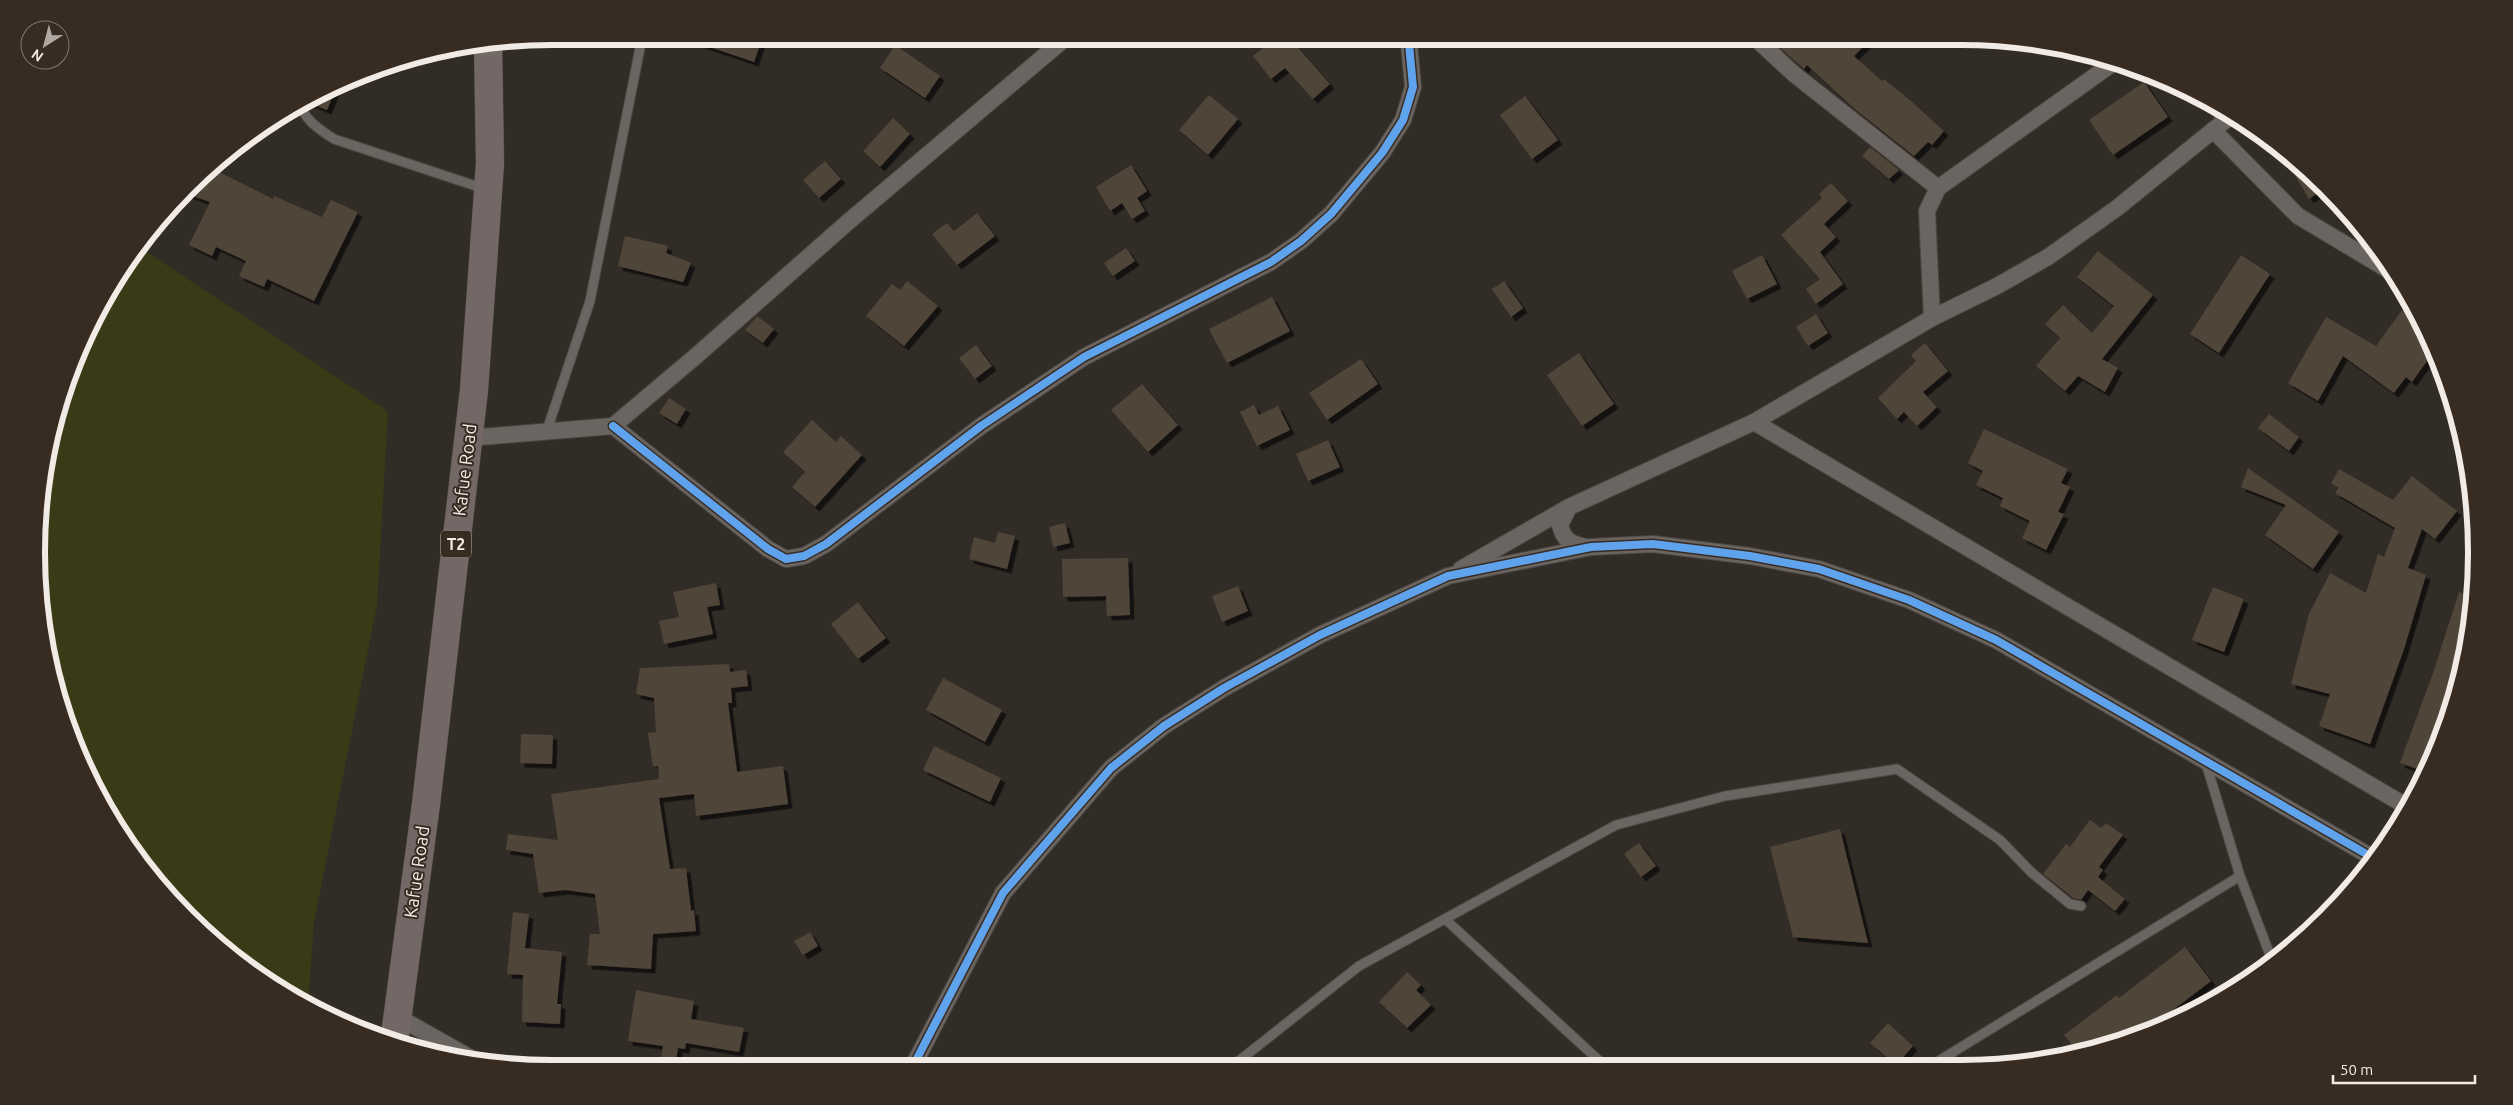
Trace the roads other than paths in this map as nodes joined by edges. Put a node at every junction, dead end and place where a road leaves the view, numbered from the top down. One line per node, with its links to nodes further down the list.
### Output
1 (1057, 45): 14 (street)
2 (1409, 45): 14 (street)
3 (1763, 45): 9 (street)
4 (640, 48): 15 (lane)
5 (488, 49): 10 (highway, Kafue Road / T2)
6 (2108, 67): 9 (street)
7 (304, 110): 10 (lane)
8 (2224, 121): 11 (street); 12 (street)
9 (1938, 188): 12 (street)
10 (488, 190): 16 (highway, Kafue Road / T2)
11 (2376, 263)
12 (1932, 318): 13 (street)
13 (1754, 422): 17 (street); 21 (street)
14 (612, 426): 15 (street)
15 (546, 433): 16 (street)
16 (468, 438): 27 (highway, Kafue Road / T2)
17 (1569, 507): 18 (street); 19 (street)
18 (1591, 548): 19 (street); 20 (street)
19 (1448, 576): 30 (street)
20 (2205, 760): 22 (street); 23 (lane)
21 (2401, 803)
22 (2367, 855)
23 (2240, 876): 26 (lane); 33 (lane)
24 (2081, 906): 25 (lane)
25 (1445, 919): 31 (lane); 32 (lane)
26 (2270, 954)
27 (398, 1017): 28 (highway, Kafue Road / T2); 29 (street)
28 (395, 1035)
29 (458, 1051)
30 (916, 1060)
31 (1240, 1060)
32 (1598, 1060)
33 (1940, 1060)

